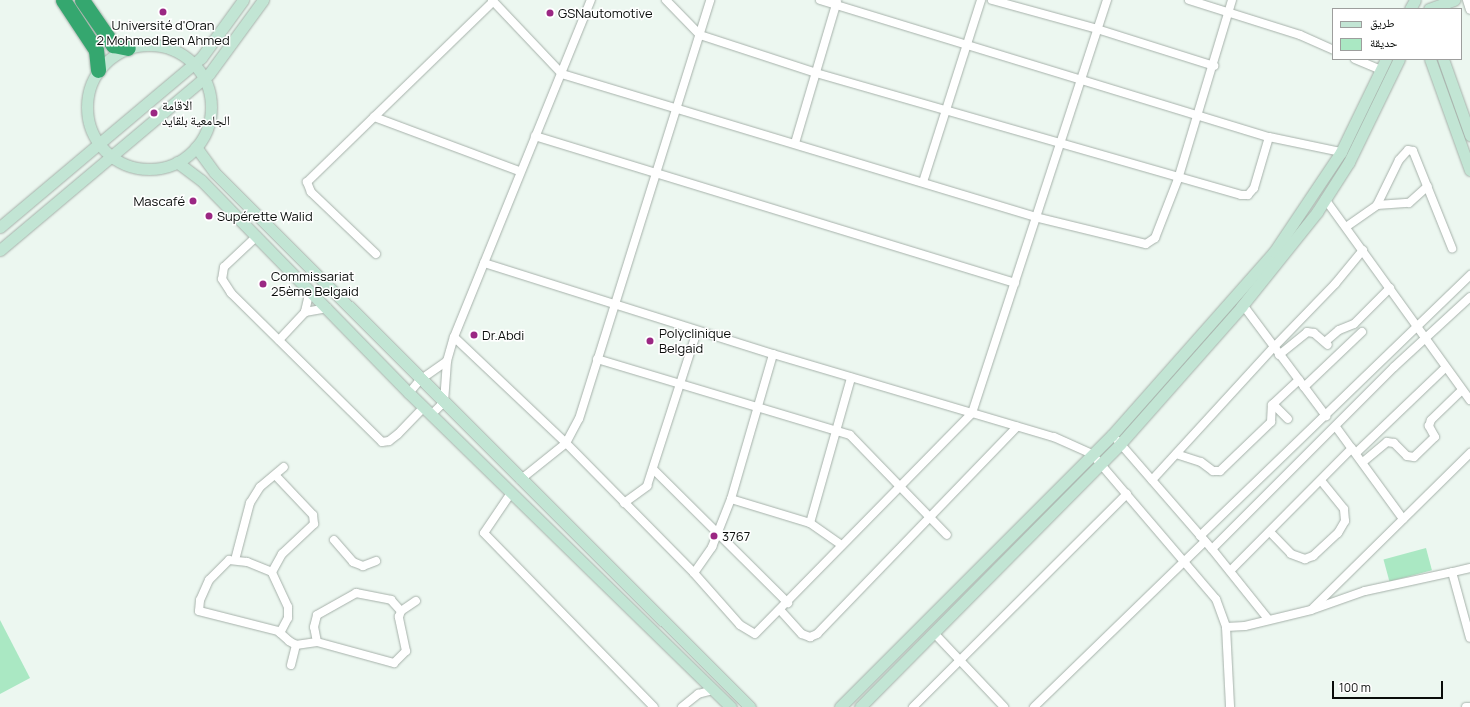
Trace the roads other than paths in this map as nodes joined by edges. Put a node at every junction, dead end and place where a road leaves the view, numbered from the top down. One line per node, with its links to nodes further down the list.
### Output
1 (62, 0): 33 (highway)
2 (82, 0): 24 (highway)
3 (243, 0): 31 (main road)
4 (263, 0): 37 (main road)
5 (591, 0): 36 (street)
6 (666, 0): 22 (street)
7 (710, 0): 22 (street)
8 (820, 0): 17 (street)
9 (980, 0): 23 (street)
10 (992, 0): 21 (street)
11 (1107, 0): 21 (street)
12 (1189, 0): 20 (street)
13 (1232, 0): 20 (street)
14 (1454, 0): 18 (main road)
15 (1467, 0): 19 (street)
16 (492, 1): 36 (street); 42 (street)
17 (837, 2): 23 (street); 35 (street)
18 (1432, 8)
19 (1470, 10)
20 (1228, 12): 25 (street); 32 (street)
21 (1097, 29): 32 (street); 38 (street)
22 (700, 34): 35 (street); 39 (street)
23 (967, 46): 38 (street); 40 (street)
24 (128, 48): 31 (main road); 33 (main road)
25 (1332, 50)
26 (1357, 60): 34 (street)
27 (1386, 60): 34 (main road)
28 (1400, 60): 59 (main road)
29 (1430, 60): 53 (main road)
30 (1443, 60): 43 (main road)
31 (195, 64): 37 (main road); 48 (main road)
32 (1214, 66): 41 (street)
33 (98, 70): 48 (main road)
34 (1381, 70): 50 (main road)
35 (816, 73): 40 (street); 46 (street)
36 (562, 74): 39 (street); 44 (street)
37 (205, 78): 49 (main road); 51 (main road)
38 (1081, 80): 41 (street); 47 (street)
39 (676, 109): 46 (street); 55 (street)
40 (948, 111): 47 (street); 57 (street)
41 (1197, 115): 45 (street); 56 (street)
42 (374, 117): 54 (street); 68 (street)
43 (1470, 134)
44 (535, 136): 54 (street); 55 (street)
45 (1269, 137): 50 (street); 56 (street)
46 (794, 143): 57 (street)
47 (1061, 143): 56 (street); 61 (street)
48 (99, 144): 51 (main road); 62 (main road)
49 (196, 148): 52 (main road); 92 (main road)
50 (1341, 152): 109 (main road)
51 (110, 155): 52 (main road); 66 (main road)
52 (177, 162): 64 (main road)
53 (1470, 170)
54 (519, 171): 69 (street)
55 (655, 175): 71 (street); 76 (street)
56 (1178, 179): 61 (street)
57 (923, 182): 61 (street)
58 (1428, 186): 60 (street); 60 (street); 65 (street)
59 (1325, 199): 63 (street); 75 (main road)
60 (1378, 205): 63 (street)
61 (1035, 217): 71 (street)
62 (0, 227)
63 (1346, 228): 67 (street)
64 (257, 236): 73 (main road); 84 (street)
65 (1452, 248)
66 (0, 250)
67 (1363, 250): 72 (street); 85 (street)
68 (376, 254)
69 (484, 263): 76 (street); 82 (street)
70 (1470, 274): 79 (street)
71 (1015, 283): 103 (street)
72 (1390, 288): 79 (street); 87 (street)
73 (310, 290): 77 (main road); 78 (street)
74 (1470, 297): 83 (street)
75 (1243, 305): 85 (street); 111 (main road)
76 (614, 306): 80 (street); 88 (street)
77 (328, 308): 78 (street); 97 (main road)
78 (305, 312): 84 (street)
79 (1418, 326): 83 (street); 104 (street)
80 (696, 331): 86 (street); 94 (street)
81 (1362, 332): 95 (street)
82 (454, 337): 89 (street); 110 (street)
83 (1427, 338): 90 (street); 107 (street)
84 (279, 340): 102 (street)
85 (1274, 347): 87 (street); 115 (street)
86 (773, 354): 91 (street); 101 (street)
87 (1280, 355): 93 (street)
88 (596, 359): 94 (street); 110 (street)
89 (447, 361): 92 (street); 99 (street)
90 (1446, 367): 96 (street); 112 (street)
91 (851, 378): 103 (street); 108 (street)
92 (420, 380): 97 (street); 99 (main road)
93 (1299, 380): 95 (street); 100 (street)
94 (679, 383): 101 (street); 119 (street)
95 (1304, 387): 104 (street)
96 (1462, 390): 98 (street); 116 (street)
97 (410, 392): 102 (main road)
98 (1470, 400)
99 (444, 402): 102 (street); 121 (main road)
100 (1273, 404): 105 (street); 115 (street)
101 (756, 408): 108 (street); 127 (street)
102 (428, 410): 125 (main road)
103 (972, 413): 106 (street); 124 (street)
104 (1326, 416): 137 (street)
105 (1288, 419)
106 (1017, 427): 114 (street); 131 (street)
107 (1336, 427): 112 (street); 140 (street)
108 (835, 433): 124 (street); 133 (street)
109 (1112, 435): 111 (street); 114 (main road)
110 (566, 443): 121 (street); 129 (street)
111 (1120, 444): 117 (main road); 122 (street)
112 (1354, 450): 116 (street); 123 (street)
113 (1470, 453): 132 (street)
114 (1092, 454): 117 (street); 170 (main road)
115 (1176, 454): 122 (street)
116 (1363, 462): 132 (street)
117 (1102, 463): 126 (street); 157 (main road)
118 (284, 467): 120 (street)
119 (654, 470): 129 (street); 135 (street)
120 (275, 475): 141 (street); 146 (street)
121 (520, 480): 169 (main road)
122 (1152, 480): 137 (street)
123 (1321, 481): 134 (street); 134 (street)
124 (901, 486): 131 (street); 139 (street)
125 (511, 493): 128 (main road); 130 (street)
126 (1127, 494): 142 (street); 161 (street)
127 (731, 500): 133 (street); 135 (street)
128 (519, 501): 130 (street); 163 (main road)
129 (624, 503): 148 (street)
130 (503, 508): 166 (street)
131 (931, 516): 136 (street); 153 (street)
132 (1404, 519): 151 (street)
133 (810, 523): 139 (street)
134 (1270, 532): 145 (street)
135 (717, 534): 148 (street); 150 (street)
136 (947, 535)
137 (1202, 538): 140 (street); 142 (street)
138 (334, 540): 143 (street)
139 (841, 545): 150 (street)
140 (1212, 549): 145 (street)
141 (235, 560): 146 (street); 156 (street)
142 (1183, 560): 155 (street); 174 (street)
143 (376, 561)
144 (1470, 568): 147 (street)
145 (1230, 571): 154 (street)
146 (272, 572): 156 (street)
147 (1452, 572): 151 (street); 158 (street)
148 (694, 573): 153 (street)
149 (416, 601): 152 (street)
150 (788, 603): 153 (street)
151 (1311, 610): 154 (street)
152 (401, 611): 159 (street); 159 (street)
153 (780, 611)
154 (1268, 619): 155 (street)
155 (1226, 627): 175 (street)
156 (280, 633): 160 (street)
157 (934, 633): 161 (street); 171 (main road)
158 (1470, 638)
159 (317, 642): 160 (street)
160 (296, 645): 162 (street)
161 (960, 661): 172 (street); 173 (street)
162 (291, 665)
163 (701, 678): 164 (main road); 165 (street)
164 (713, 690): 165 (street); 168 (main road)
165 (698, 694): 167 (street)
166 (654, 707)
167 (682, 707)
168 (731, 707)
169 (750, 707)
170 (840, 707)
171 (860, 707)
172 (913, 707)
173 (1004, 707)
174 (1034, 707)
175 (1230, 707)
176 (1466, 707): 177 (street)
177 (1470, 707)

